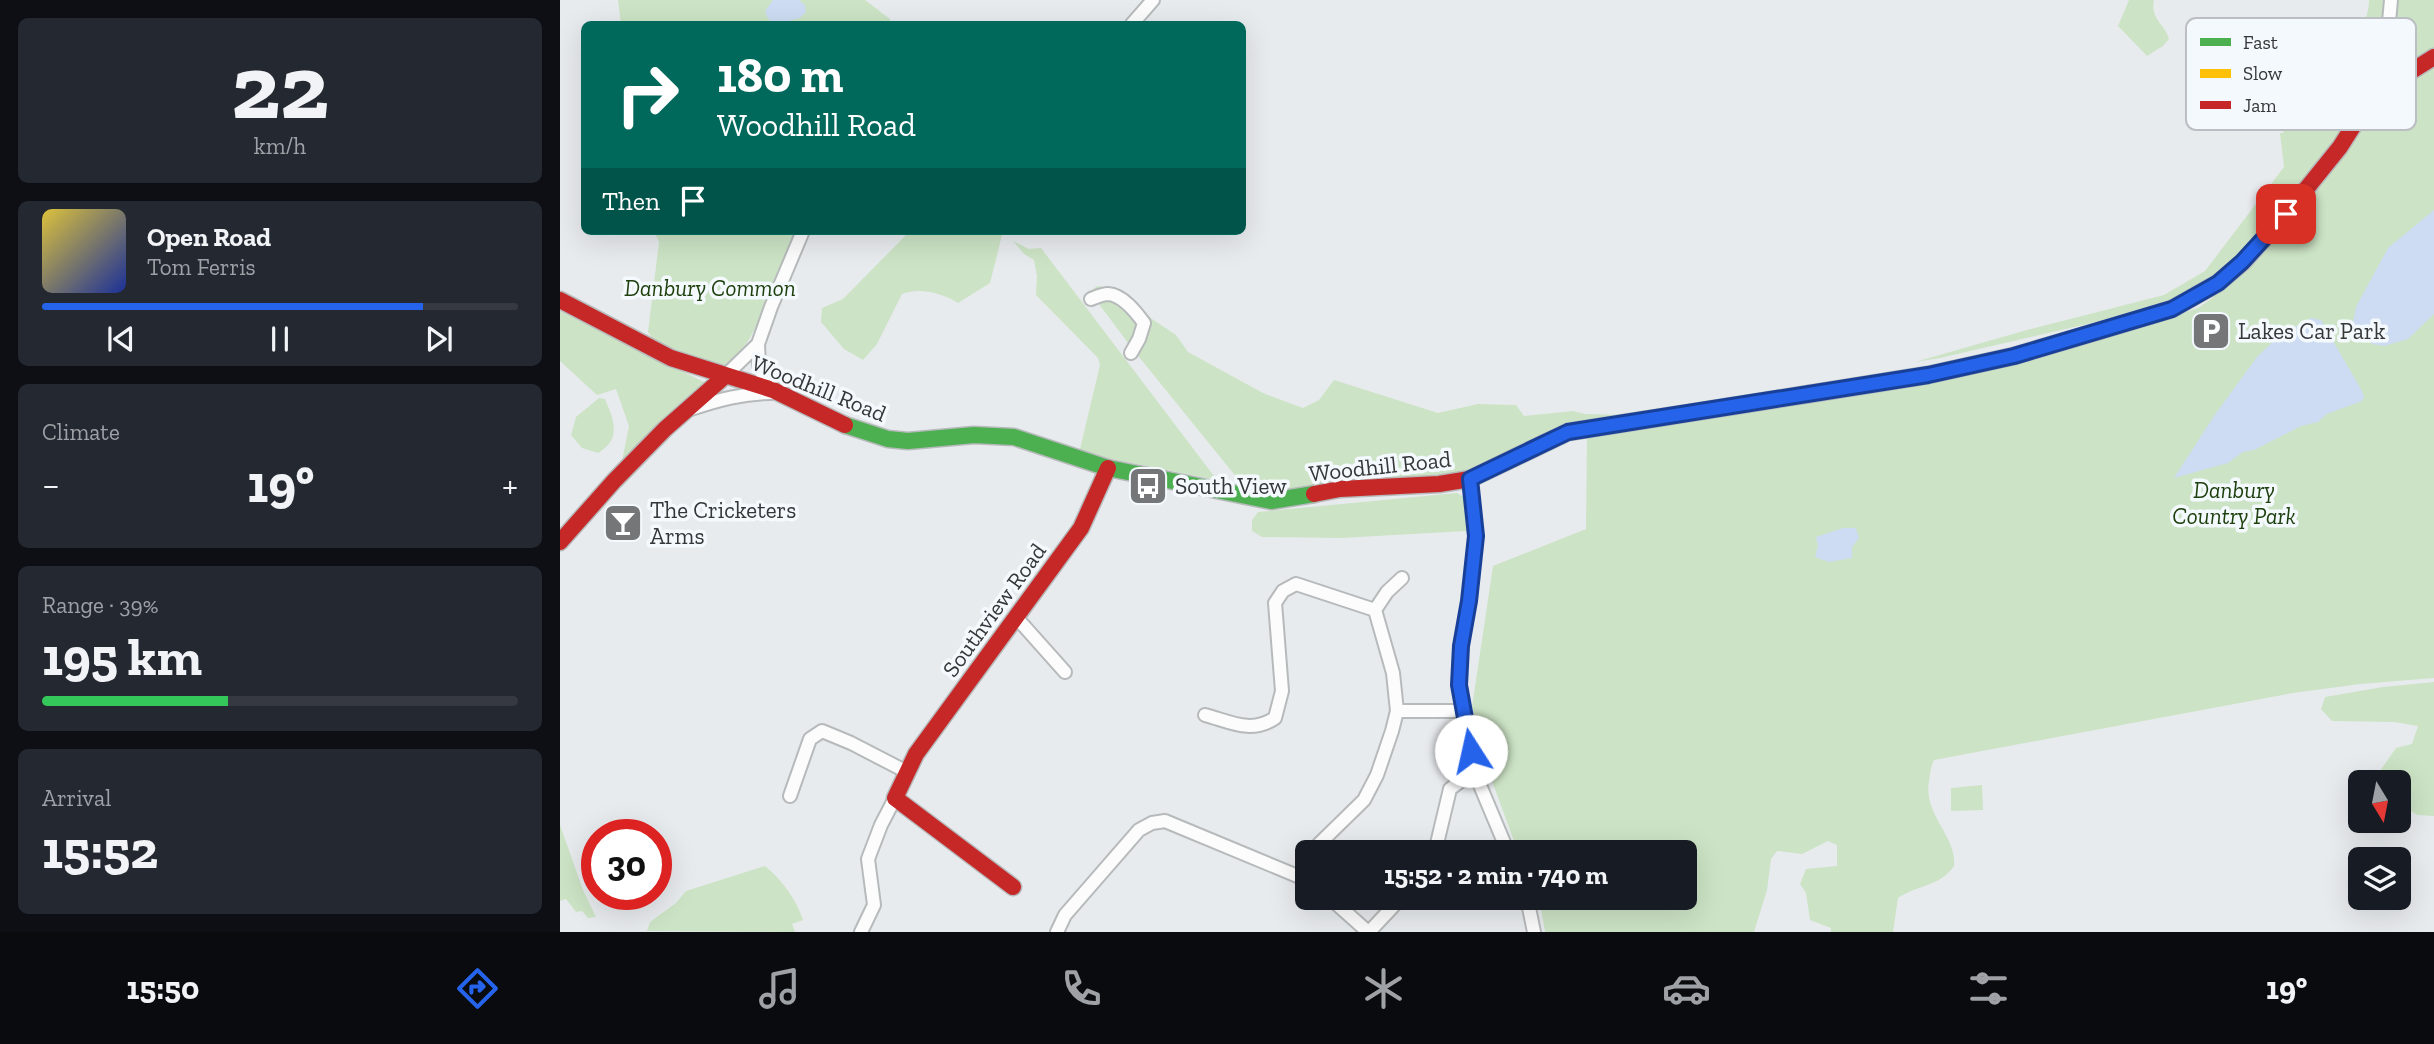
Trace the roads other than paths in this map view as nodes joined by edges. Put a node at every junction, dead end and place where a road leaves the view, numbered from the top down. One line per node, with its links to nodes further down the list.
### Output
1 (1153, 0): 4 (street)
2 (2391, 0): 3 (street)
3 (2389, 18)
4 (1135, 21)
5 (2434, 57): 6 (street, Woodhill Road)
6 (2416, 68)
7 (2351, 130): 17 (street, Woodhill Road)
8 (801, 235): 11 (street)
9 (1091, 299): 12 (street)
10 (560, 300): 13 (street, Woodhill Road)
11 (758, 344): 13 (street); 14 (street)
12 (1131, 353)
13 (725, 376): 14 (street, Woodhill Road); 15 (street)
14 (776, 391): 15 (street); 16 (street, Woodhill Road)
15 (687, 411): 18 (street)
16 (1108, 468): 17 (street, Woodhill Road); 21 (street, Southview Road)
17 (1470, 479): 24 (street)
18 (560, 542)
19 (1402, 578): 20 (street)
20 (1375, 610): 23 (street); 25 (street)
21 (1016, 617): 22 (street); 27 (street, Southview Road)
22 (1065, 672)
23 (1397, 711): 24 (street); 30 (street)
24 (1464, 711): 26 (street)
25 (1205, 715)
26 (1474, 771): 31 (street); 32 (street)
27 (907, 772): 28 (street); 29 (street, Southview Road)
28 (790, 796)
29 (895, 798): 34 (street); 38 (street)
30 (1323, 840)
31 (1438, 840)
32 (1503, 840)
33 (1295, 872): 39 (street)
34 (1013, 887)
35 (1344, 910): 40 (street)
36 (1389, 910): 40 (street)
37 (1529, 910): 41 (street)
38 (861, 932)
39 (1057, 932)
40 (1368, 932)
41 (1534, 932)

